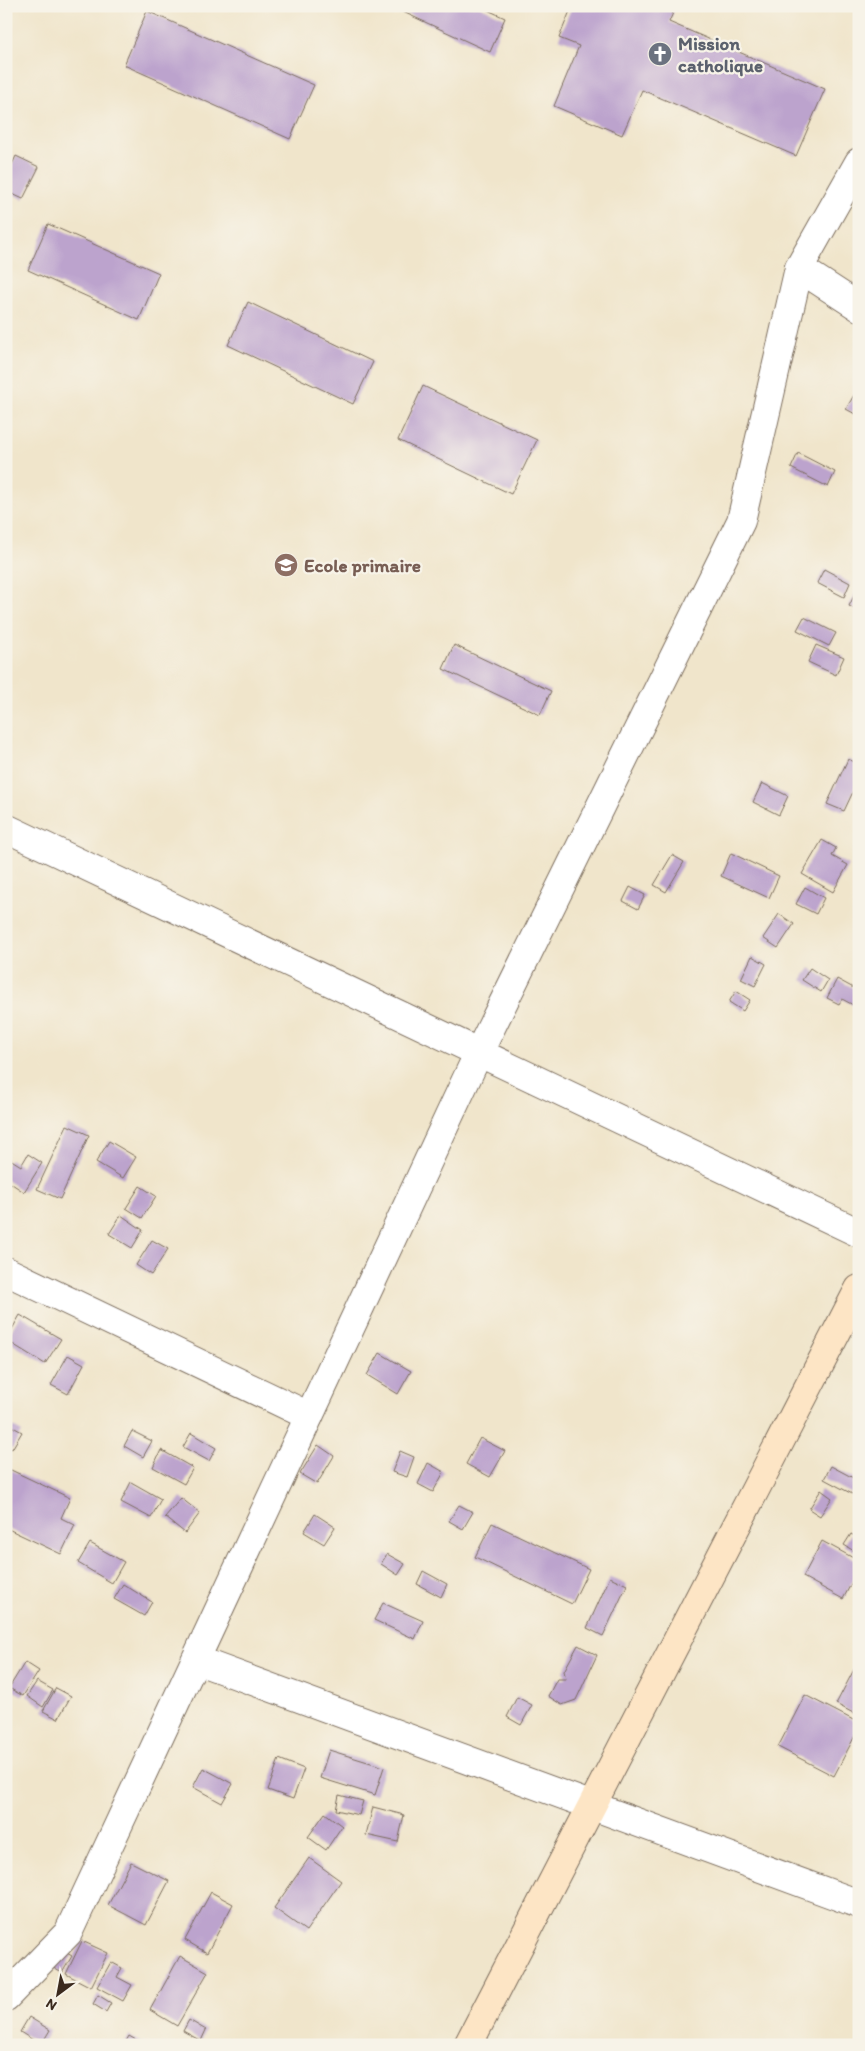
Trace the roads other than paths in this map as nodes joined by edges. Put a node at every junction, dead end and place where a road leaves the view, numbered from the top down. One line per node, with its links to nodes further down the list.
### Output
1 (859, 162): 2 (street)
2 (799, 268): 3 (street); 5 (street)
3 (859, 307)
4 (6, 828): 5 (street)
5 (479, 1052): 6 (street); 9 (street)
6 (859, 1233)
7 (6, 1271): 9 (street)
8 (859, 1290): 11 (main road)
9 (309, 1416): 10 (street)
10 (196, 1660): 11 (street); 13 (street)
11 (592, 1806): 12 (street); 14 (main road)
12 (859, 1904)
13 (6, 1997)
14 (468, 2045)

